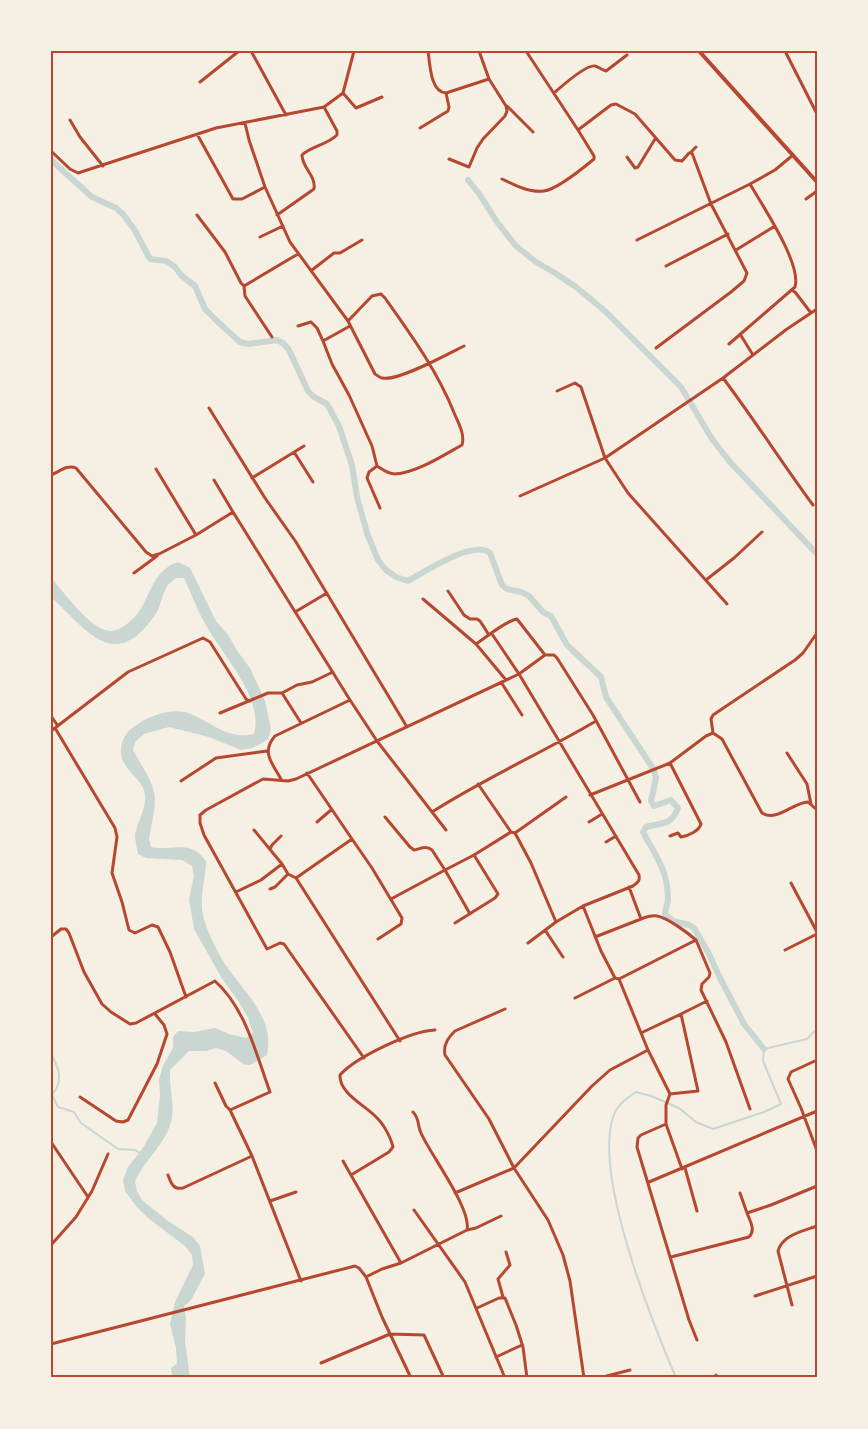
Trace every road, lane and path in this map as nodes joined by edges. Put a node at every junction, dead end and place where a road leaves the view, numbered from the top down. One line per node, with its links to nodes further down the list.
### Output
1 (239, 51): 11 (street)
2 (251, 51): 19 (street)
3 (354, 51): 12 (street)
4 (428, 51): 13 (street)
5 (479, 51): 10 (street)
6 (526, 51): 14 (street)
7 (699, 51): 30 (main road)
8 (785, 51): 18 (street)
9 (627, 55): 14 (street)
10 (489, 79): 13 (street); 16 (street)
11 (200, 82)
12 (343, 93): 15 (street); 17 (street)
13 (446, 93): 22 (street)
14 (554, 93): 23 (street)
15 (382, 97)
16 (506, 106): 24 (street); 32 (street)
17 (324, 107): 19 (street); 42 (street)
18 (817, 114)
19 (286, 115): 21 (street)
20 (70, 120): 33 (street)
21 (245, 123): 25 (street); 37 (street)
22 (420, 128)
23 (578, 130): 26 (street); 34 (street)
24 (533, 132)
25 (197, 134): 33 (street); 37 (street)
26 (655, 139): 29 (street); 31 (street)
27 (696, 147): 29 (street)
28 (51, 151): 33 (street)
29 (691, 152): 40 (street)
30 (793, 155): 35 (main road); 36 (street)
31 (627, 157)
32 (449, 160)
33 (104, 166)
34 (502, 179)
35 (817, 182)
36 (750, 184): 40 (street); 44 (street)
37 (265, 188): 42 (street)
38 (817, 191): 39 (street)
39 (806, 199)
40 (711, 204): 45 (street); 48 (street)
41 (197, 215): 53 (street)
42 (277, 215): 43 (street)
43 (283, 226): 46 (street); 50 (street)
44 (775, 226): 49 (street); 54 (street)
45 (728, 234): 49 (street); 51 (street)
46 (260, 237)
47 (362, 240): 52 (street)
48 (637, 240)
49 (736, 250): 64 (street)
50 (298, 254): 52 (street); 53 (street)
51 (666, 266)
52 (312, 270): 57 (street)
53 (244, 286): 60 (street)
54 (791, 290): 56 (street); 59 (street)
55 (817, 309): 56 (street)
56 (812, 312): 65 (street)
57 (349, 323): 61 (street); 66 (street); 66 (street)
58 (298, 326): 61 (street)
59 (740, 334): 62 (street); 65 (street)
60 (272, 337)
61 (323, 341): 73 (street)
62 (729, 344)
63 (464, 346): 66 (street)
64 (656, 348)
65 (753, 355): 67 (street)
66 (429, 363): 73 (street)
67 (723, 378): 72 (street); 80 (street)
68 (557, 391): 72 (street)
69 (209, 408): 76 (street)
70 (304, 446): 71 (street)
71 (294, 452): 76 (street); 78 (street)
72 (605, 458): 79 (street); 87 (street)
73 (377, 466): 81 (street)
74 (156, 469): 84 (street)
75 (51, 475): 85 (street)
76 (252, 478): 89 (street)
77 (214, 480): 82 (street)
78 (313, 482)
79 (520, 496)
80 (812, 505)
81 (380, 508)
82 (234, 512): 84 (street); 92 (street)
83 (762, 532): 87 (street)
84 (196, 535): 85 (street)
85 (159, 554): 86 (street)
86 (134, 573)
87 (706, 580): 91 (street)
88 (448, 590): 94 (street)
89 (327, 593): 92 (street); 109 (street)
90 (423, 599): 95 (street)
91 (727, 604)
92 (295, 612): 97 (street)
93 (817, 633): 111 (street)
94 (491, 635): 95 (street); 96 (street); 98 (street)
95 (476, 644): 99 (street)
96 (544, 655): 98 (street); 107 (street)
97 (332, 672): 101 (street); 102 (street)
98 (519, 674): 99 (street); 113 (street)
99 (506, 680): 100 (street)
100 (501, 682): 105 (street); 109 (street)
101 (282, 692): 103 (street); 108 (street)
102 (350, 700): 108 (street); 112 (street)
103 (250, 701): 104 (street); 110 (street)
104 (220, 713)
105 (522, 715)
106 (51, 716): 110 (street)
107 (596, 721): 113 (street); 119 (street)
108 (302, 723): 114 (street)
109 (407, 727): 112 (street)
110 (55, 728): 167 (street)
111 (714, 733): 116 (street); 125 (street)
112 (377, 741): 117 (street); 128 (street)
113 (560, 742): 121 (street); 122 (street)
114 (267, 750): 118 (street); 120 (street)
115 (787, 752): 125 (street)
116 (670, 763): 119 (street); 138 (street)
117 (307, 773): 118 (street); 126 (street)
118 (281, 780): 150 (street)
119 (628, 780): 122 (street); 124 (street)
120 (181, 781)
121 (478, 784): 128 (street); 135 (street)
122 (590, 795): 129 (street)
123 (566, 797): 135 (street)
124 (640, 802)
125 (811, 804): 127 (street)
126 (331, 810): 131 (street); 139 (street)
127 (817, 810)
128 (432, 812): 134 (street)
129 (602, 814): 132 (street); 137 (street)
130 (385, 817): 144 (street)
131 (317, 822)
132 (589, 822)
133 (254, 830): 141 (street)
134 (446, 830)
135 (513, 833): 142 (street); 155 (street)
136 (281, 836): 141 (street)
137 (616, 836): 140 (street); 148 (street)
138 (670, 836)
139 (352, 839): 146 (street); 151 (street)
140 (606, 842)
141 (270, 849): 143 (street)
142 (474, 855): 144 (street); 153 (street)
143 (282, 864): 145 (street); 150 (street)
144 (445, 870): 151 (street); 153 (street)
145 (288, 874): 146 (street); 149 (street)
146 (296, 878): 175 (street)
147 (791, 883): 158 (street)
148 (629, 887): 152 (street); 154 (street)
149 (270, 889)
150 (236, 892): 177 (street)
151 (391, 899): 161 (street)
152 (583, 906): 155 (street); 160 (street)
153 (470, 914): 156 (street)
154 (641, 919): 160 (street); 162 (street)
155 (556, 922): 157 (street)
156 (455, 923)
157 (545, 930): 163 (street); 165 (street)
158 (817, 933): 164 (street)
159 (51, 937): 171 (street)
160 (595, 937): 166 (street)
161 (378, 939)
162 (696, 940): 166 (street); 169 (street)
163 (528, 943)
164 (785, 950)
165 (563, 957)
166 (617, 979): 168 (street); 174 (street)
167 (186, 997): 171 (street); 183 (street)
168 (575, 998)
169 (707, 1001): 172 (street); 182 (street)
170 (504, 1009): 193 (street)
171 (155, 1014): 181 (street)
172 (682, 1014): 174 (street); 180 (street)
173 (435, 1030): 175 (street)
174 (641, 1033): 176 (street)
175 (400, 1040): 177 (street)
176 (648, 1050): 180 (street); 193 (street)
177 (364, 1058): 196 (street)
178 (817, 1060): 186 (street)
179 (215, 1083): 183 (street)
180 (670, 1096): 187 (street)
181 (80, 1097)
182 (750, 1109)
183 (230, 1110): 191 (street)
184 (817, 1111): 186 (street)
185 (413, 1112): 200 (street)
186 (804, 1117): 189 (street); 194 (street)
187 (666, 1124): 194 (street); 197 (street)
188 (51, 1142): 202 (street)
189 (817, 1151)
190 (108, 1154): 202 (street)
191 (252, 1156): 195 (street); 203 (street)
192 (343, 1161): 196 (street)
193 (514, 1168): 200 (street); 234 (street)
194 (683, 1169): 197 (street); 205 (street)
195 (168, 1175)
196 (351, 1175): 214 (street)
197 (648, 1182): 213 (street)
198 (817, 1186): 206 (street)
199 (296, 1192): 203 (street)
200 (455, 1193): 209 (street)
201 (740, 1193): 206 (street)
202 (88, 1198): 211 (street)
203 (270, 1202): 217 (street)
204 (414, 1210): 210 (street)
205 (697, 1210)
206 (748, 1213): 213 (street)
207 (501, 1216): 209 (street)
208 (817, 1226): 218 (street)
209 (467, 1230): 210 (street)
210 (439, 1245): 214 (street); 222 (street)
211 (51, 1246)
212 (506, 1252): 220 (street)
213 (670, 1257): 224 (street)
214 (402, 1263): 216 (street)
215 (817, 1276): 218 (street)
216 (366, 1277): 217 (street); 223 (street)
217 (301, 1281): 225 (street)
218 (786, 1285): 219 (street); 221 (street)
219 (755, 1296)
220 (503, 1297): 222 (street); 226 (street)
221 (792, 1305)
222 (476, 1308): 227 (street)
223 (390, 1334): 228 (street); 230 (street); 231 (street)
224 (697, 1340)
225 (51, 1344)
226 (522, 1345): 227 (street); 233 (street)
227 (496, 1357): 232 (street)
228 (321, 1363)
229 (630, 1370): 235 (street)
230 (411, 1378)
231 (444, 1378)
232 (505, 1378)
233 (527, 1378)
234 (584, 1378)
235 (599, 1378)

